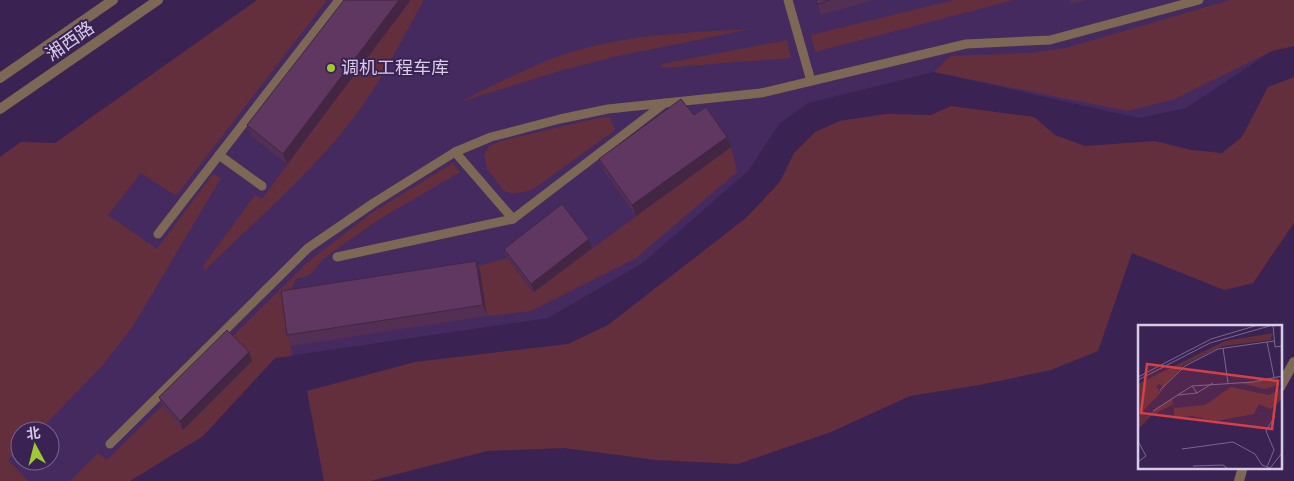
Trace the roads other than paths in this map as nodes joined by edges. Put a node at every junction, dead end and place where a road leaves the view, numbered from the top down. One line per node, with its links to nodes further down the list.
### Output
1 (113, 0): 6 (street, 湘西路)
2 (158, 0): 9 (street, 湘西路)
3 (339, 0): 11 (lane)
4 (788, 0): 7 (lane)
5 (1199, 0): 7 (lane)
6 (0, 78)
7 (811, 81): 8 (lane)
8 (666, 102): 10 (lane); 13 (lane)
9 (0, 109)
10 (455, 152): 13 (lane); 18 (lane)
11 (220, 155): 12 (lane); 14 (lane)
12 (262, 186)
13 (513, 220): 15 (lane)
14 (158, 234)
15 (337, 257)
16 (1294, 362): 17 (street)
17 (1282, 383)
18 (110, 444)
19 (1243, 468): 20 (street)
20 (1238, 481)

